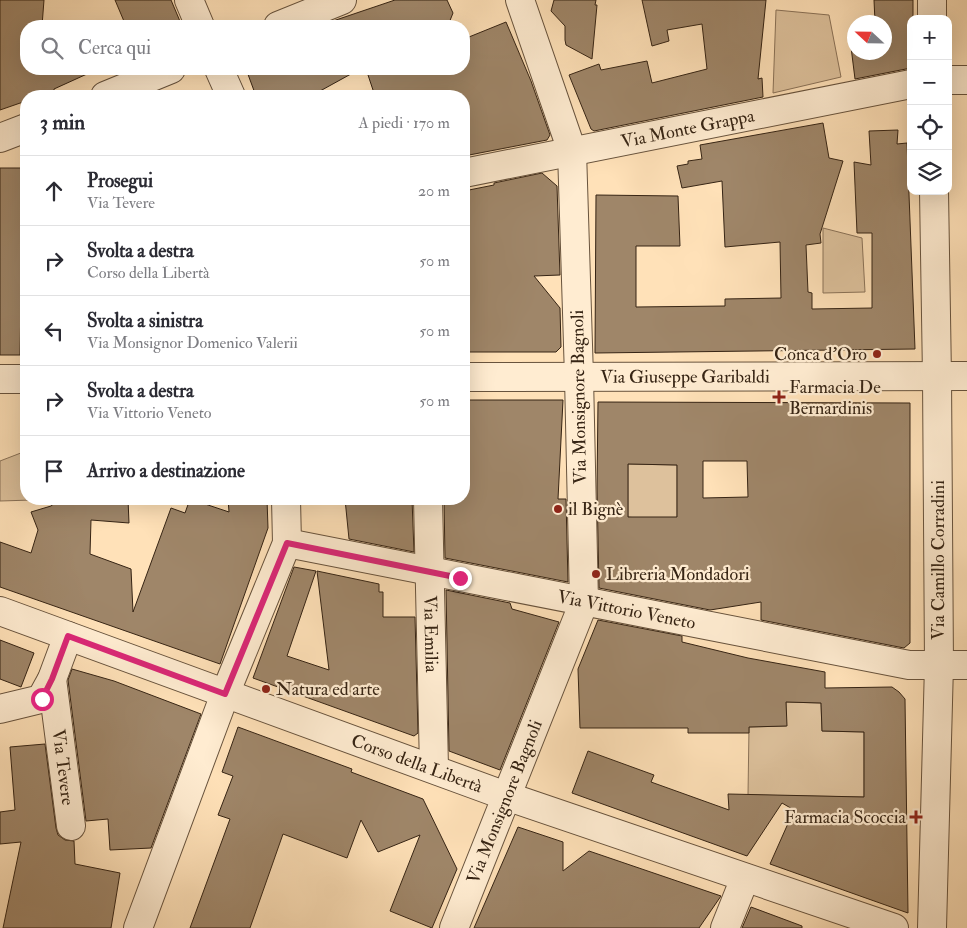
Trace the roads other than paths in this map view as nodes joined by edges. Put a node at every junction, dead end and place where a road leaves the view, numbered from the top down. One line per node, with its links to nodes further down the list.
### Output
1 (189, 0): 6 (street)
2 (342, 0): 7 (street)
3 (520, 0): 17 (street, Via Monsignore Bagnoli)
4 (932, 0): 5 (street)
5 (932, 15)
6 (197, 20)
7 (293, 20)
8 (156, 75): 13 (street)
9 (221, 75): 14 (street)
10 (952, 80): 11 (street)
11 (967, 80)
12 (907, 85): 17 (street, Via Monte Grappa)
13 (120, 90)
14 (229, 90)
15 (20, 130): 16 (street)
16 (0, 138)
17 (572, 151): 18 (street, Via Monte Grappa); 22 (street, Via Monsignore Bagnoli)
18 (470, 172)
19 (934, 195): 23 (street, Via Camillo Corradini)
20 (967, 376): 23 (street, Via Giuseppe Garibaldi)
21 (470, 377): 22 (street, Via Giuseppe Garibaldi)
22 (579, 377): 23 (street, Via Giuseppe Garibaldi); 30 (street, Via Monsignore Bagnoli)
23 (937, 377): 33 (street, Via Camillo Corradini)
24 (0, 379): 25 (street)
25 (20, 379)
26 (286, 505): 28 (street)
27 (428, 505): 29 (street, Via Emilia)
28 (287, 543): 29 (street, Via Vittorio Veneto); 36 (street)
29 (430, 572): 30 (street, Via Vittorio Veneto); 38 (street, Via Emilia)
30 (584, 602): 33 (street, Via Vittorio Veneto); 39 (street, Via Monsignore Bagnoli)
31 (0, 611): 32 (street, Corso della Libertà)
32 (68, 636): 35 (street, Via Tevere); 36 (street, Corso della Libertà)
33 (939, 665): 34 (street, Via Vittorio Veneto); 46 (street, Via Camillo Corradini)
34 (967, 665)
35 (52, 679): 37 (street, Via Tevere); 40 (street, Via Tevere)
36 (225, 694): 38 (street, Corso della Libertà); 42 (street)
37 (0, 708)
38 (434, 768): 39 (street, Corso della Libertà)
39 (506, 796): 41 (street, Corso della Libertà); 43 (street, Via Monsignore Bagnoli)
40 (71, 826)
41 (746, 878): 44 (street); 45 (street, Corso della Libertà)
42 (138, 928)
43 (454, 928)
44 (725, 928)
45 (894, 928)
46 (932, 928)

